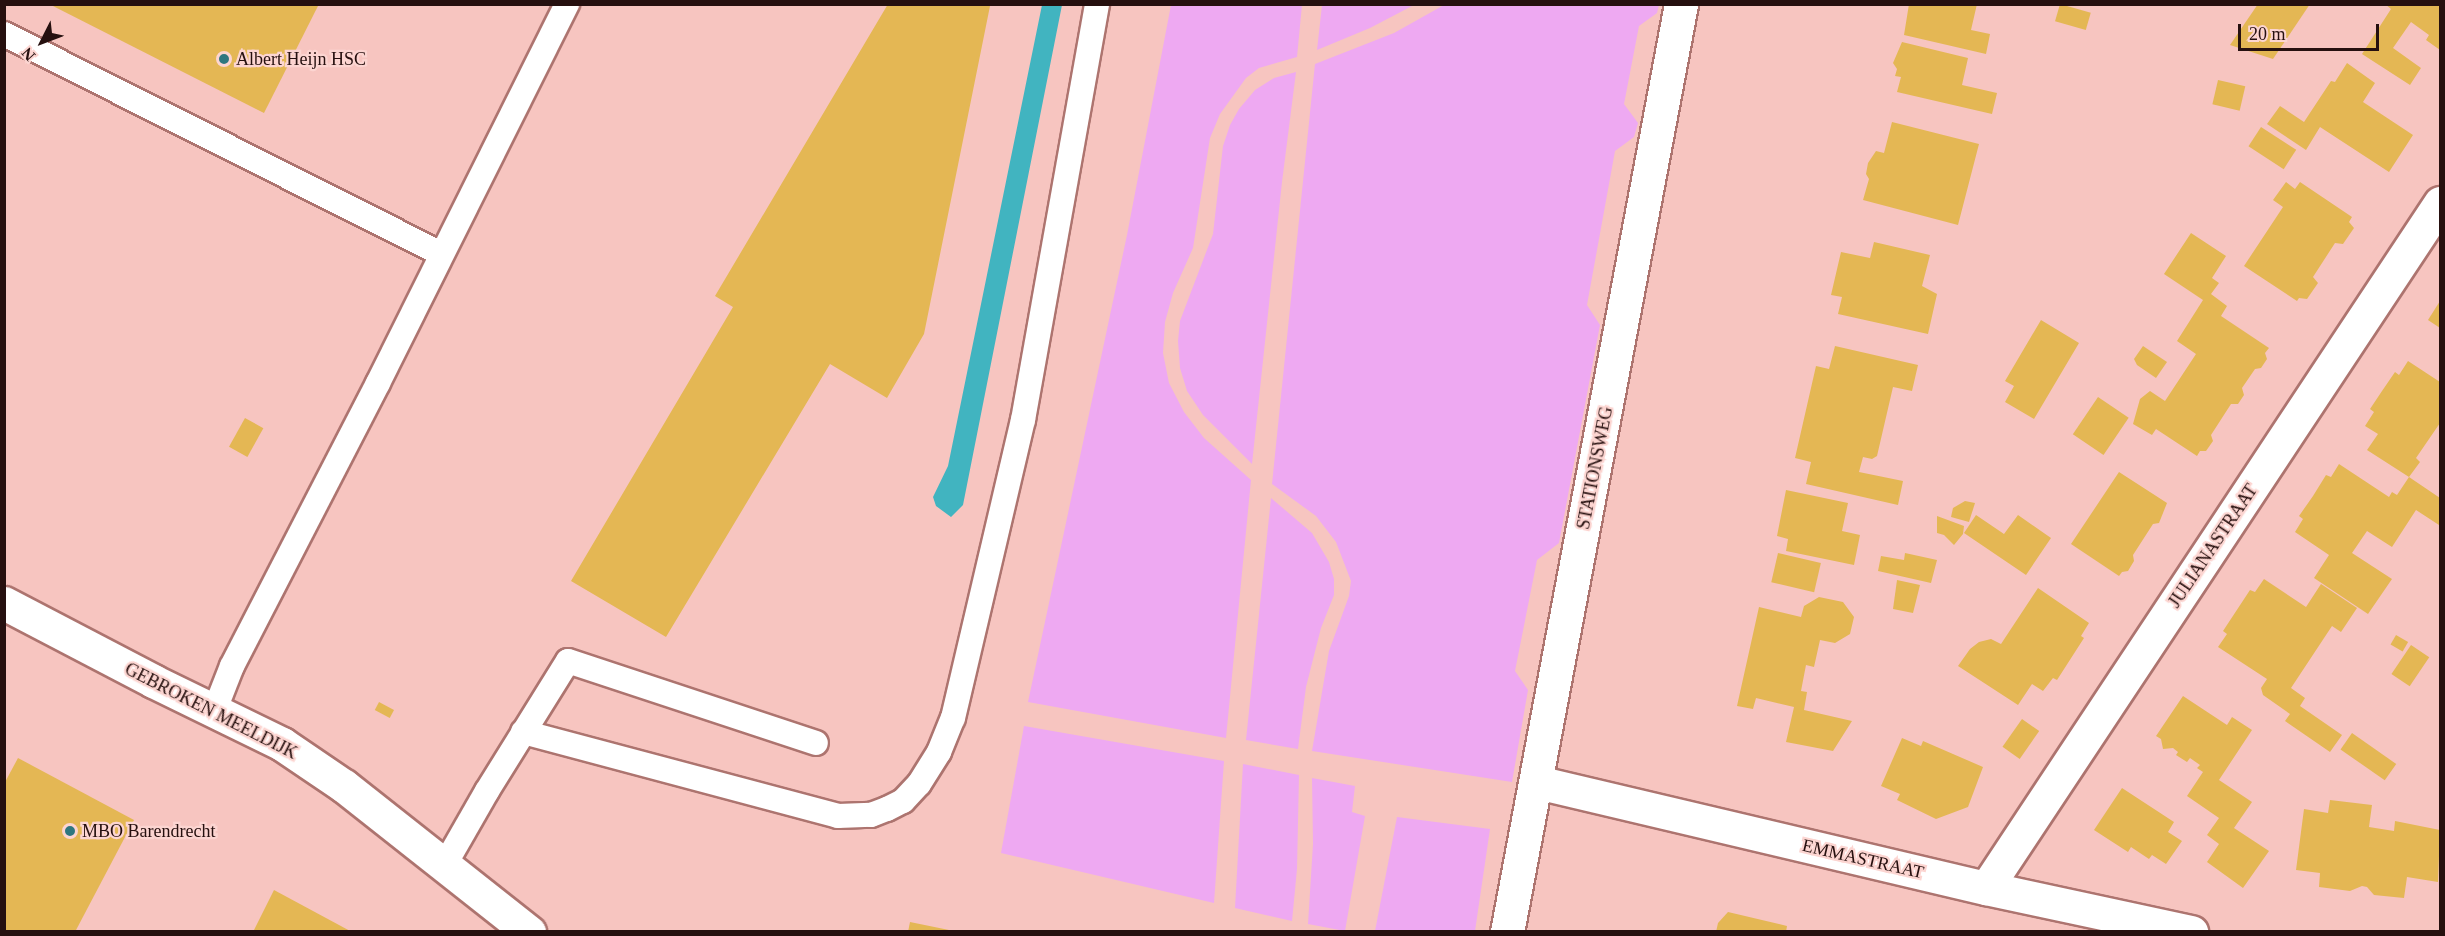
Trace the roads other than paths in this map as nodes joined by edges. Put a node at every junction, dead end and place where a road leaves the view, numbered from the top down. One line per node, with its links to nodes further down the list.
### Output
1 (567, 4): 6 (lane)
2 (1097, 4): 9 (lane)
3 (1682, 4): 11 (street, STATIONSWEG)
4 (4, 34): 6 (lane)
5 (2440, 203): 13 (street, JULIANASTRAAT)
6 (442, 254): 8 (lane)
7 (4, 603): 8 (street, GEBROKEN MEELDIJK)
8 (214, 712): 12 (street, GEBROKEN MEELDIJK)
9 (523, 732): 10 (lane); 12 (lane)
10 (816, 743)
11 (1537, 782): 13 (street, EMMASTRAAT); 15 (street, STATIONSWEG)
12 (444, 866): 14 (street, GEBROKEN MEELDIJK)
13 (1986, 888): 16 (street, EMMASTRAAT)
14 (524, 928)
15 (1507, 932)
16 (2191, 932)

